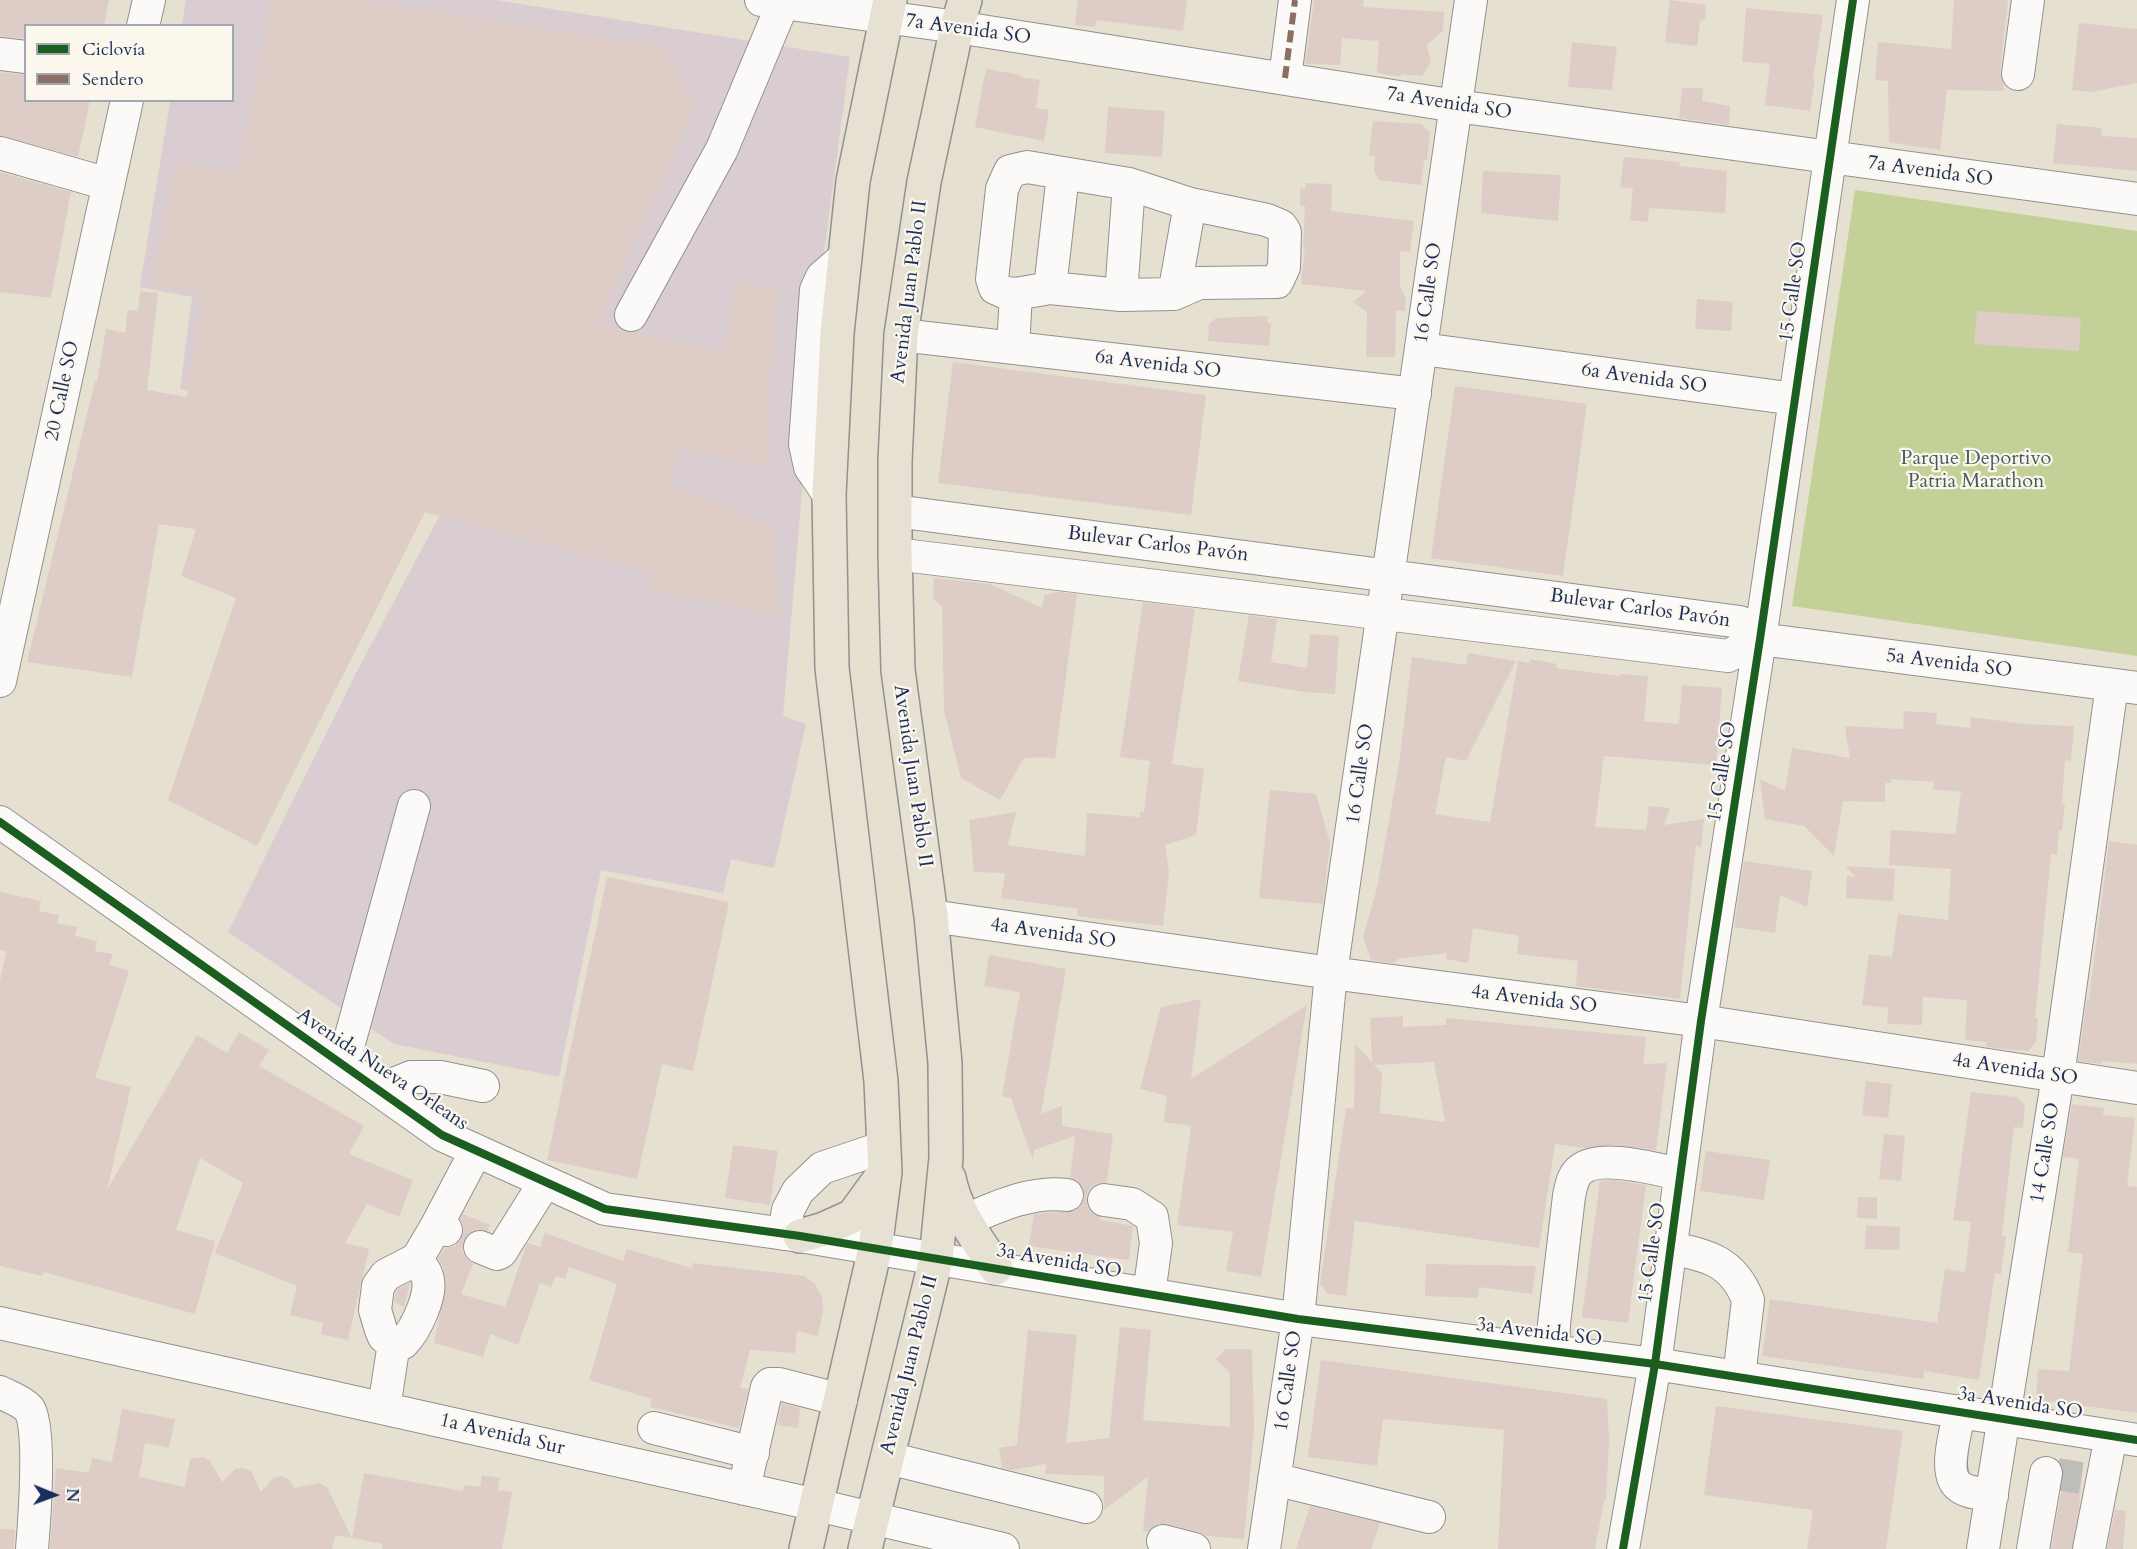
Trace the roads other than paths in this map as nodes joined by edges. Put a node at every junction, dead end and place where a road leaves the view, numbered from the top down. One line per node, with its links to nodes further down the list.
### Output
1 (149, 0): 9 (street)
2 (1296, 0): 13 (street)
3 (1471, 0): 15 (street, 16 Calle SO)
4 (1852, 0): 17 (street, 15 Calle SO)
5 (2028, 0): 12 (street)
6 (772, 2): 7 (street, 7a Avenida SO); 27 (street)
7 (887, 9): 8 (street, 7a Avenida SO); 52 (highway)
8 (961, 13): 13 (street, 7a Avenida SO); 28 (highway, Avenida Juan Pablo II)
9 (143, 24)
10 (0, 54): 11 (street)
11 (24, 57)
12 (2018, 74)
13 (1285, 78): 15 (street, 7a Avenida SO)
14 (127, 102): 19 (street, 20 Calle SO)
15 (1456, 106): 17 (street, 7a Avenida SO); 30 (street, 16 Calle SO)
16 (0, 153): 19 (street)
17 (1830, 158): 21 (street, 7a Avenida SO); 32 (street, 15 Calle SO)
18 (1063, 174): 20 (street); 23 (street); 24 (street)
19 (108, 184): 38 (street, 20 Calle SO)
20 (1129, 184): 22 (street); 26 (street)
21 (2137, 199)
22 (1190, 204): 25 (street); 25 (street)
23 (1050, 288): 24 (street); 26 (street)
24 (1016, 294): 29 (street)
25 (1174, 294): 26 (street)
26 (1121, 295)
27 (631, 315)
28 (902, 335): 29 (street, 6a Avenida SO); 33 (highway, Avenida Juan Pablo II)
29 (1013, 348): 31 (street, 6a Avenida SO)
30 (1422, 349): 31 (street, 16 Calle SO); 32 (street, 6a Avenida SO)
31 (1415, 394): 35 (street, 16 Calle SO)
32 (1795, 399): 37 (street, 15 Calle SO)
33 (895, 511): 34 (highway, Avenida Juan Pablo II); 35 (street, Bulevar Carlos Pavón)
34 (895, 554): 36 (street, Bulevar Carlos Pavón); 42 (highway, Avenida Juan Pablo II)
35 (1390, 575): 36 (street, 16 Calle SO); 37 (street, Bulevar Carlos Pavón)
36 (1384, 614): 37 (street, Bulevar Carlos Pavón); 43 (street, 16 Calle SO)
37 (1760, 639): 39 (street, 5a Avenida SO); 44 (street, 15 Calle SO)
38 (0, 681)
39 (2124, 686): 46 (street, 14 Calle SO)
40 (414, 806): 45 (street)
41 (0, 822): 45 (street, Avenida Nueva Orleans)
42 (931, 916): 43 (street, 4a Avenida SO); 51 (highway, Avenida Juan Pablo II)
43 (1331, 973): 44 (street, 4a Avenida SO); 66 (street, 16 Calle SO)
44 (1701, 1021): 46 (street, 4a Avenida SO); 53 (street, 15 Calle SO)
45 (343, 1065): 49 (street, Avenida Nueva Orleans)
46 (2058, 1076): 48 (street, 4a Avenida SO); 76 (street, 14 Calle SO)
47 (483, 1086): 49 (street)
48 (2137, 1088)
49 (379, 1090): 50 (street, Avenida Nueva Orleans)
50 (476, 1151): 54 (street, Avenida Nueva Orleans); 63 (street)
51 (946, 1158): 57 (highway); 62 (highway, Avenida Juan Pablo II)
52 (884, 1159): 58 (highway); 58 (street); 61 (highway)
53 (1680, 1174): 60 (street, 15 Calle SO); 69 (street)
54 (545, 1182): 58 (street, Avenida Nueva Orleans); 59 (street)
55 (1067, 1195): 57 (street)
56 (1104, 1200): 65 (street)
57 (964, 1221): 64 (highway)
58 (792, 1235): 61 (street, Avenida Nueva Orleans)
59 (480, 1247)
60 (1670, 1248): 70 (street, 15 Calle SO); 71 (street)
61 (875, 1249): 62 (street, Avenida Nueva Orleans); 73 (highway)
62 (936, 1258): 64 (street, 3a Avenida SO); 80 (highway, Avenida Juan Pablo II)
63 (417, 1259): 68 (street); 68 (street)
64 (996, 1268): 65 (street, 3a Avenida SO)
65 (1149, 1294): 66 (street, 3a Avenida SO)
66 (1298, 1319): 69 (street, 3a Avenida SO); 83 (street, 16 Calle SO)
67 (0, 1323): 74 (street, 1a Avenida Sur)
68 (394, 1343): 74 (street)
69 (1553, 1351): 70 (street, 3a Avenida SO)
70 (1655, 1364): 71 (street, 3a Avenida SO); 96 (street, 15 Calle SO)
71 (1739, 1377): 75 (street, 3a Avenida SO)
72 (0, 1392): 91 (street)
73 (841, 1400): 79 (street); 86 (highway)
74 (384, 1408): 84 (street, 1a Avenida Sur)
75 (1960, 1411): 76 (street, 3a Avenida SO); 85 (street)
76 (2005, 1418): 78 (street, 3a Avenida SO); 81 (street, 14 Calle SO)
77 (654, 1428): 79 (street)
78 (2124, 1438): 82 (street)
79 (753, 1453): 84 (street)
80 (888, 1458): 87 (street); 89 (highway, Avenida Juan Pablo II)
81 (1997, 1465): 82 (street); 85 (street, 14 Calle SO)
82 (2072, 1476): 98 (street); 99 (street)
83 (1274, 1479): 88 (street); 95 (street, 16 Calle SO)
84 (744, 1489): 86 (street, 1a Avenida Sur)
85 (1992, 1496): 97 (street, 14 Calle SO)
86 (817, 1505): 89 (street, 1a Avenida Sur); 92 (highway)
87 (1086, 1508)
88 (1429, 1517)
89 (869, 1534): 93 (street, 1a Avenida Sur)
90 (1163, 1541): 94 (street)
91 (32, 1549)
92 (806, 1549)
93 (1003, 1549)
94 (1194, 1549)
95 (1264, 1549)
96 (1623, 1549)
97 (1983, 1549)
98 (2033, 1549)
99 (2089, 1549)

